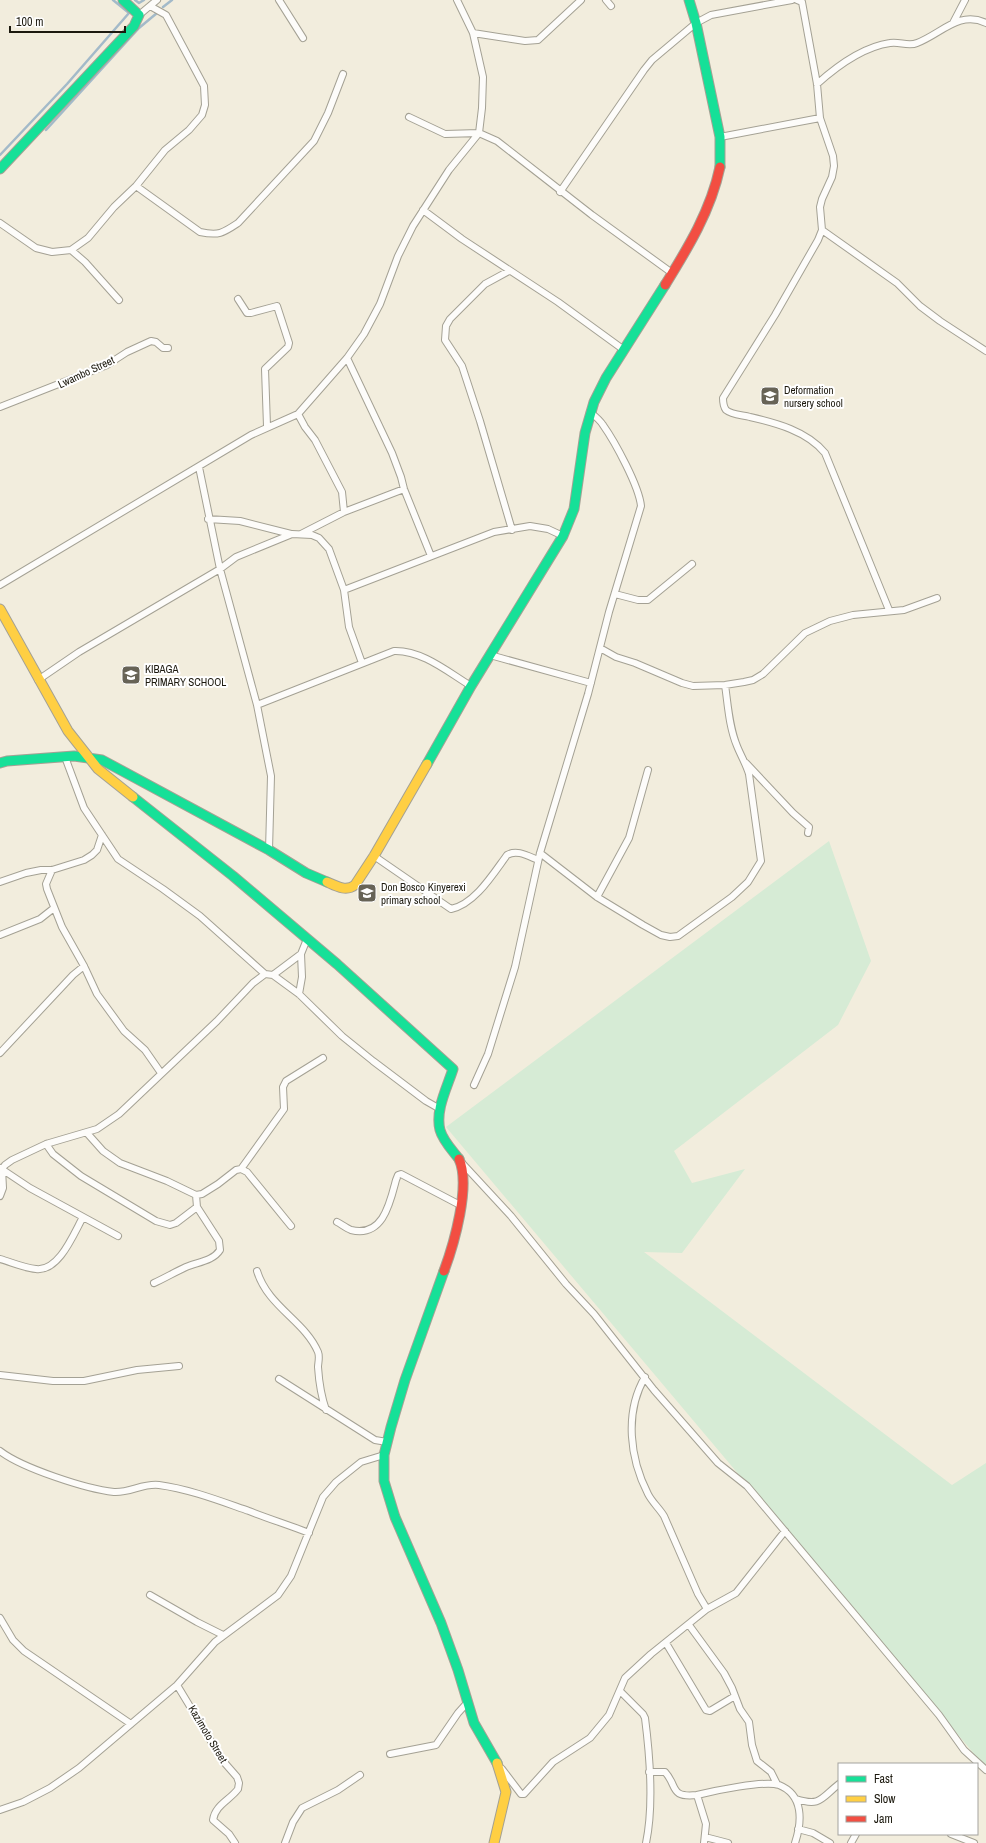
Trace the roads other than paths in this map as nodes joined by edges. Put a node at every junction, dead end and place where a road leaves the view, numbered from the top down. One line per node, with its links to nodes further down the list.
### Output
1 (123, 0): 13 (street)
2 (157, 0): 11 (street)
3 (279, 0): 18 (street)
4 (457, 0): 17 (street)
5 (581, 0): 17 (street)
6 (606, 0): 12 (street)
7 (689, 0): 14 (street)
8 (792, 0): 14 (street)
9 (797, 0): 20 (street)
10 (965, 0): 15 (street)
11 (150, 6): 13 (street); 26 (street)
12 (611, 6)
13 (139, 15): 25 (street)
14 (696, 23): 24 (street); 27 (street)
15 (953, 23): 16 (street); 20 (street)
16 (986, 24)
17 (473, 33): 23 (street)
18 (303, 38)
19 (343, 74): 26 (street)
20 (817, 84): 22 (street)
21 (409, 117): 23 (street)
22 (820, 118): 24 (street); 30 (street)
23 (479, 133): 27 (street); 28 (street)
24 (720, 138): 33 (street)
25 (0, 169)
26 (136, 186): 31 (street)
27 (560, 192): 33 (street)
28 (423, 210): 32 (street); 39 (street)
29 (0, 223): 31 (street)
30 (822, 230): 38 (street); 60 (street)
31 (71, 250): 35 (street)
32 (509, 271): 37 (street); 48 (street)
33 (672, 273): 37 (street)
34 (238, 299): 43 (street)
35 (119, 300)
36 (168, 348): 40 (street, Lwambo Street)
37 (624, 350): 41 (street)
38 (986, 351)
39 (347, 358): 42 (street); 45 (street)
40 (0, 407)
41 (590, 412): 51 (street); 57 (street)
42 (298, 414): 43 (street); 46 (street)
43 (267, 426): 44 (street)
44 (199, 467): 47 (street); 55 (street)
45 (404, 489): 46 (street); 52 (street)
46 (344, 512): 50 (street)
47 (208, 519): 49 (street); 54 (street)
48 (512, 530): 51 (street); 52 (street)
49 (292, 534): 50 (street); 54 (street)
50 (301, 534): 56 (street)
51 (563, 536): 62 (street)
52 (431, 556): 56 (street)
53 (692, 564): 57 (street)
54 (220, 569): 64 (street); 68 (street)
55 (0, 585)
56 (344, 590): 63 (street)
57 (615, 594): 61 (street)
58 (937, 598): 60 (street)
59 (0, 609): 64 (street)
60 (889, 610): 66 (street)
61 (600, 648): 65 (street); 66 (street)
62 (490, 655): 65 (street); 67 (street)
63 (362, 663): 67 (street); 68 (street)
64 (38, 680): 70 (street)
65 (591, 683): 77 (street)
66 (725, 685): 72 (street)
67 (471, 686): 78 (street)
68 (257, 705): 76 (street)
69 (65, 757): 70 (street); 71 (street); 75 (street)
70 (88, 758): 76 (street); 85 (street)
71 (2, 760)
72 (746, 762): 74 (street); 82 (street)
73 (648, 770): 82 (street)
74 (808, 833)
75 (102, 835): 80 (street); 88 (street)
76 (269, 850): 78 (street)
77 (540, 853): 79 (street); 82 (street)
78 (374, 856): 79 (street)
79 (538, 860): 94 (street)
80 (52, 870): 81 (street); 83 (street)
81 (0, 882)
82 (597, 897)
83 (54, 908): 84 (street); 87 (street)
84 (0, 936)
85 (307, 939): 86 (street); 95 (street)
86 (301, 954): 89 (street); 90 (street)
87 (84, 966): 91 (street); 93 (street)
88 (265, 974): 89 (street); 93 (street)
89 (273, 975): 90 (street)
90 (299, 994): 95 (street)
91 (0, 1053)
92 (323, 1058): 100 (street)
93 (161, 1073): 96 (street)
94 (474, 1085)
95 (440, 1109): 98 (street)
96 (87, 1133): 97 (street); 101 (street)
97 (46, 1144): 99 (street); 104 (street)
98 (460, 1160): 103 (street); 114 (street)
99 (1, 1169): 102 (street); 105 (street)
100 (241, 1169): 101 (street); 107 (street)
101 (196, 1195): 104 (street)
102 (0, 1196)
103 (460, 1205): 106 (street); 117 (street)
104 (197, 1207): 111 (street)
105 (83, 1217): 108 (street); 109 (street)
106 (337, 1222)
107 (291, 1226)
108 (118, 1236)
109 (0, 1259)
110 (257, 1271): 116 (street)
111 (154, 1283)
112 (179, 1366): 113 (street)
113 (0, 1375)
114 (645, 1377): 120 (street); 123 (street)
115 (279, 1379): 116 (street)
116 (326, 1410): 117 (street)
117 (387, 1442): 119 (street)
118 (0, 1452): 121 (street)
119 (384, 1454): 121 (street); 131 (street)
120 (785, 1531): 123 (street); 135 (street)
121 (309, 1533): 126 (street)
122 (150, 1595): 126 (street)
123 (707, 1609): 125 (street)
124 (0, 1618): 132 (street)
125 (689, 1625): 127 (street); 130 (street)
126 (223, 1635): 128 (street)
127 (666, 1643): 129 (street); 130 (street)
128 (177, 1685): 132 (street); 146 (street, Kazimoto Street)
129 (620, 1691): 134 (street); 136 (street)
130 (735, 1696): 138 (street)
131 (467, 1703): 133 (street); 134 (street)
132 (132, 1724): 142 (street)
133 (390, 1754)
134 (500, 1768): 148 (street)
135 (986, 1770)
136 (649, 1772): 140 (street); 149 (street)
137 (360, 1775): 147 (street)
138 (777, 1784): 140 (street); 141 (street)
139 (838, 1785): 141 (street)
140 (697, 1795): 145 (street)
141 (796, 1799): 143 (street)
142 (0, 1810)
143 (798, 1829): 151 (street); 152 (street)
144 (954, 1835): 153 (street)
145 (704, 1840): 150 (street)
146 (235, 1843)
147 (285, 1843)
148 (494, 1843)
149 (646, 1843)
150 (728, 1843)
151 (795, 1843)
152 (830, 1843)
153 (974, 1843)

